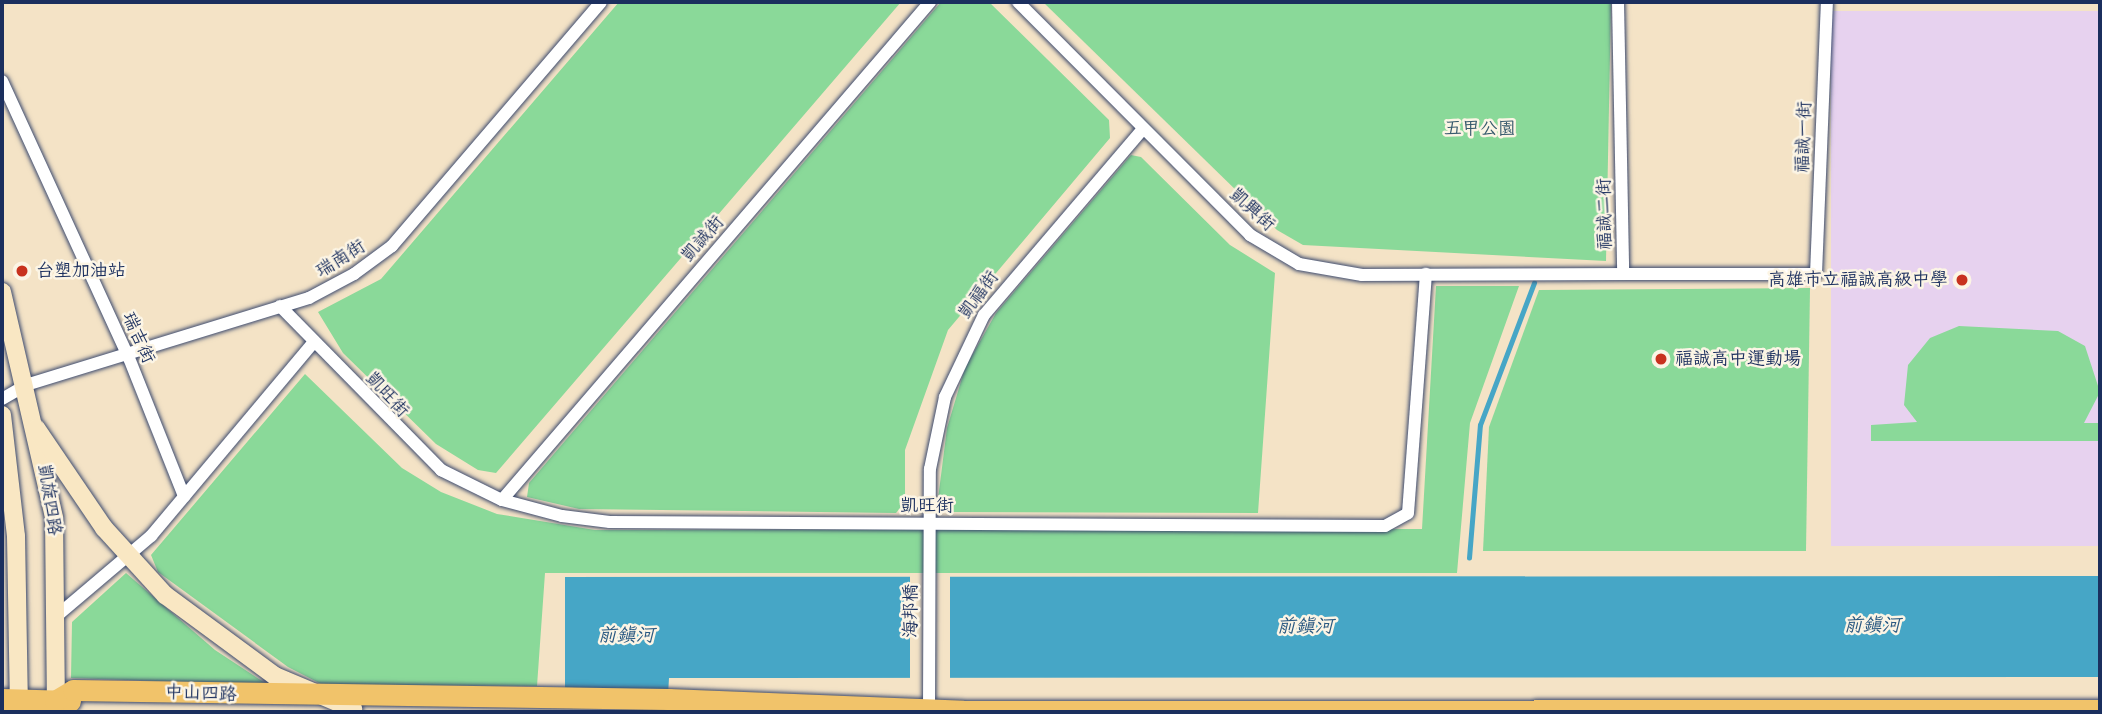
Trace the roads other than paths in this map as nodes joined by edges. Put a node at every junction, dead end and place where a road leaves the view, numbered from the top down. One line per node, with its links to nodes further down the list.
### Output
1 (601, 2): 12 (street, 瑞南街)
2 (930, 2): 20 (street, 凱誠街)
3 (1018, 2): 7 (street, 凱興街)
4 (1618, 2): 9 (street, 福誠二街)
5 (1826, 2): 10 (street, 福誠一街)
6 (2, 81): 14 (street, 瑞吉街)
7 (1143, 129): 8 (street, 凱興街); 21 (street, 凱福街)
8 (1426, 274): 9 (street, 凱興街); 21 (street, 凱旺街)
9 (1623, 274): 10 (street, 福誠二街)
10 (1816, 274)
11 (2, 292): 15 (street, 凱旋四路)
12 (280, 306): 13 (street, 凱旺街); 14 (street, 瑞南街)
13 (314, 342): 19 (street); 20 (street, 凱旺街)
14 (129, 358): 15 (street, 瑞南街); 19 (street, 瑞吉街)
15 (26, 385): 16 (street, 瑞南街); 18 (street, 凱旋四路)
16 (2, 399)
17 (2, 415): 25 (street, 凱旋四路)
18 (36, 428): 22 (street); 23 (street, 凱旋四路)
19 (184, 496): 22 (street)
20 (502, 500): 21 (street, 凱旺街)
21 (928, 523): 27 (street, 海邦橋)
22 (129, 557): 23 (street); 24 (street)
23 (59, 614): 26 (street, 凱旋四路)
24 (320, 698): 26 (main road, 中山四路); 28 (main road, 中山四路); 29 (street)
25 (13, 705): 26 (main road, 中山四路)
26 (56, 706): 29 (main road, 中山四路)
27 (928, 707): 28 (main road); 30 (main road)
28 (559, 708): 29 (main road, 中山四路)
29 (353, 709)
30 (2100, 710)

